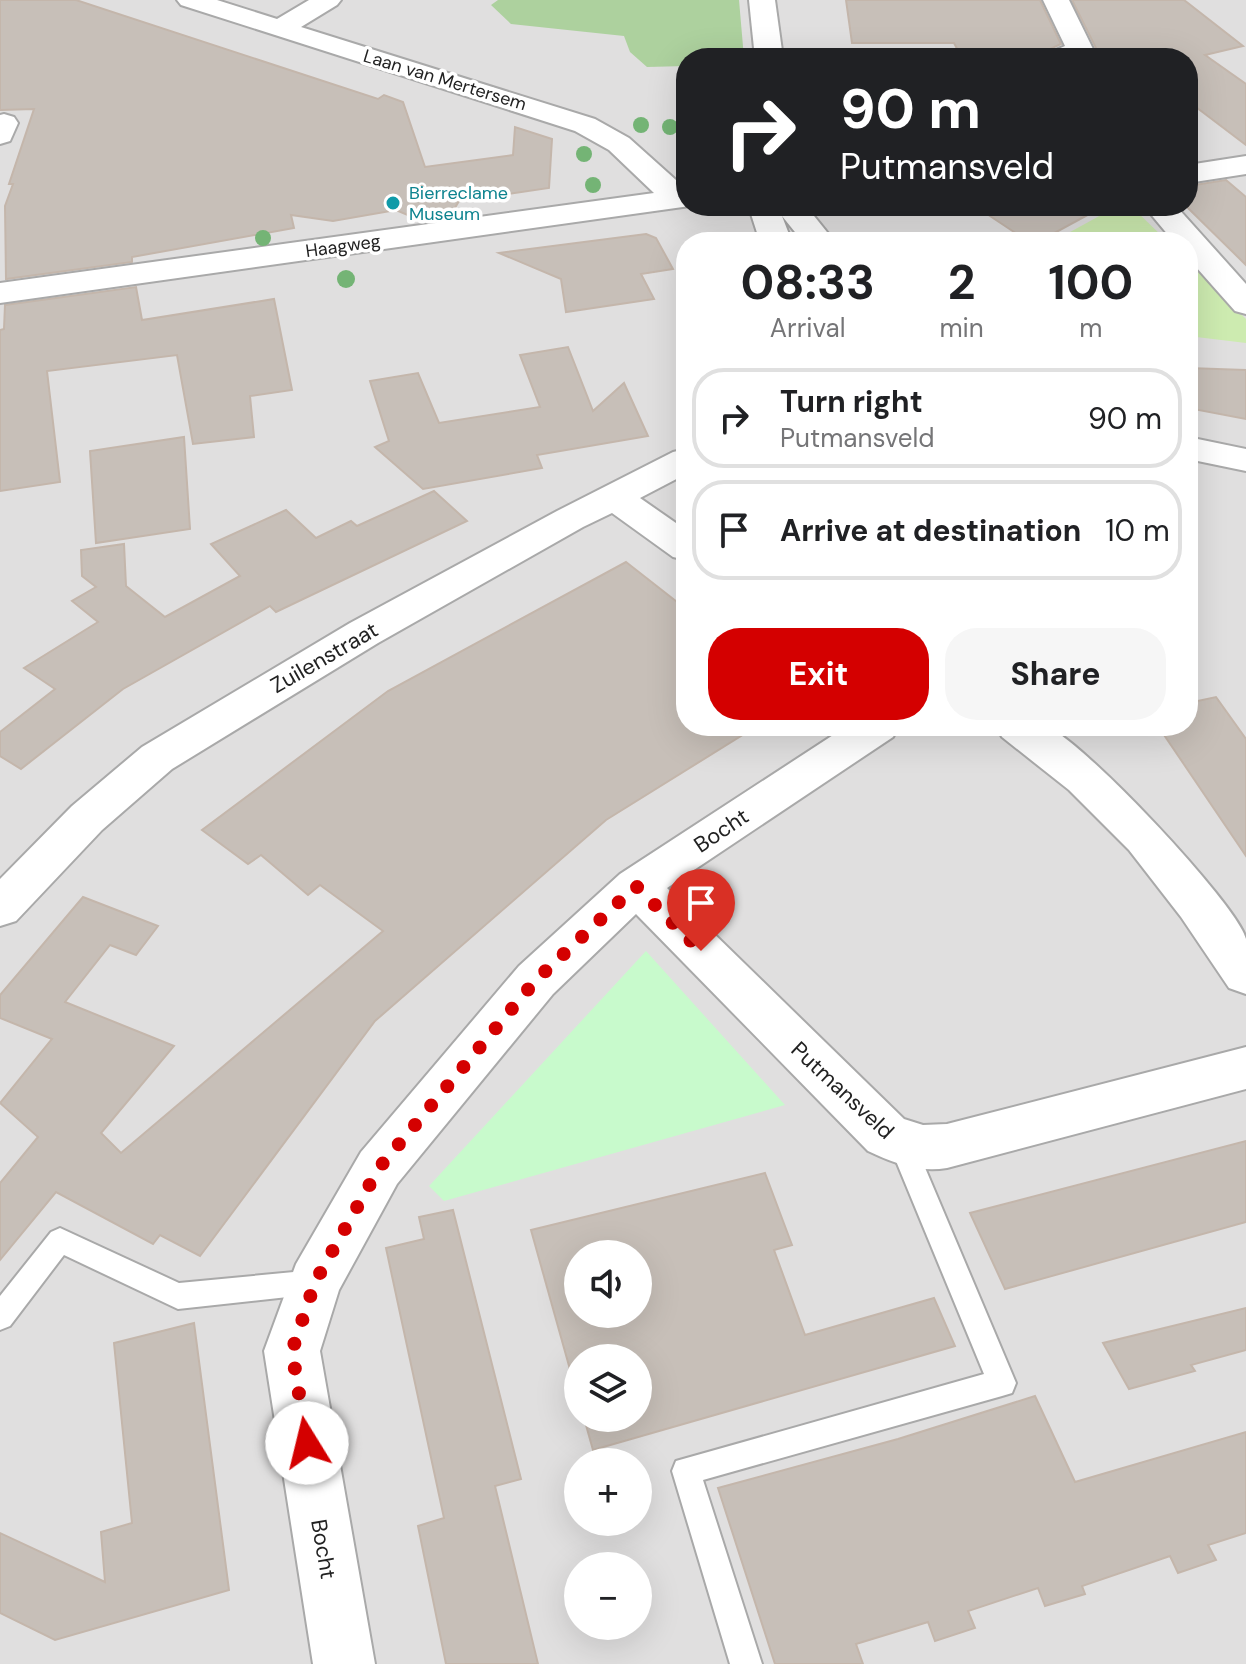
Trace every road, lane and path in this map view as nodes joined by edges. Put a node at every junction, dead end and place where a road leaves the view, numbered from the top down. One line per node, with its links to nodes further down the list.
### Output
1 (190, 0): 5 (street, Laan van Mertersem)
2 (328, 0): 5 (street)
3 (762, 0): 6 (street)
4 (1056, 0): 7 (street)
5 (280, 28): 10 (street, Laan van Mertersem)
6 (768, 48)
7 (1080, 48)
8 (1246, 165): 9 (street)
9 (1198, 172)
10 (676, 194)
11 (676, 200): 17 (street, Haagweg)
12 (798, 216): 14 (street)
13 (1168, 216): 15 (street)
14 (811, 232)
15 (1182, 232)
16 (1198, 250): 18 (street)
17 (0, 293)
18 (1246, 304)
19 (1198, 450): 21 (street)
20 (1198, 458): 21 (street)
21 (1246, 462)
22 (676, 465): 23 (street, Zuilenstraat)
23 (614, 497): 24 (street); 28 (street, Zuilenstraat)
24 (676, 541)
25 (863, 736): 27 (street, Bocht)
26 (1030, 736): 29 (street)
27 (636, 886): 31 (street, Putmansveld); 32 (street, Bocht)
28 (0, 908)
29 (1246, 975)
30 (1246, 1068): 31 (street, Putmansveld)
31 (902, 1144): 35 (lane)
32 (315, 1282): 33 (lane); 34 (street, Bocht)
33 (0, 1317)
34 (344, 1664)
35 (746, 1664)

